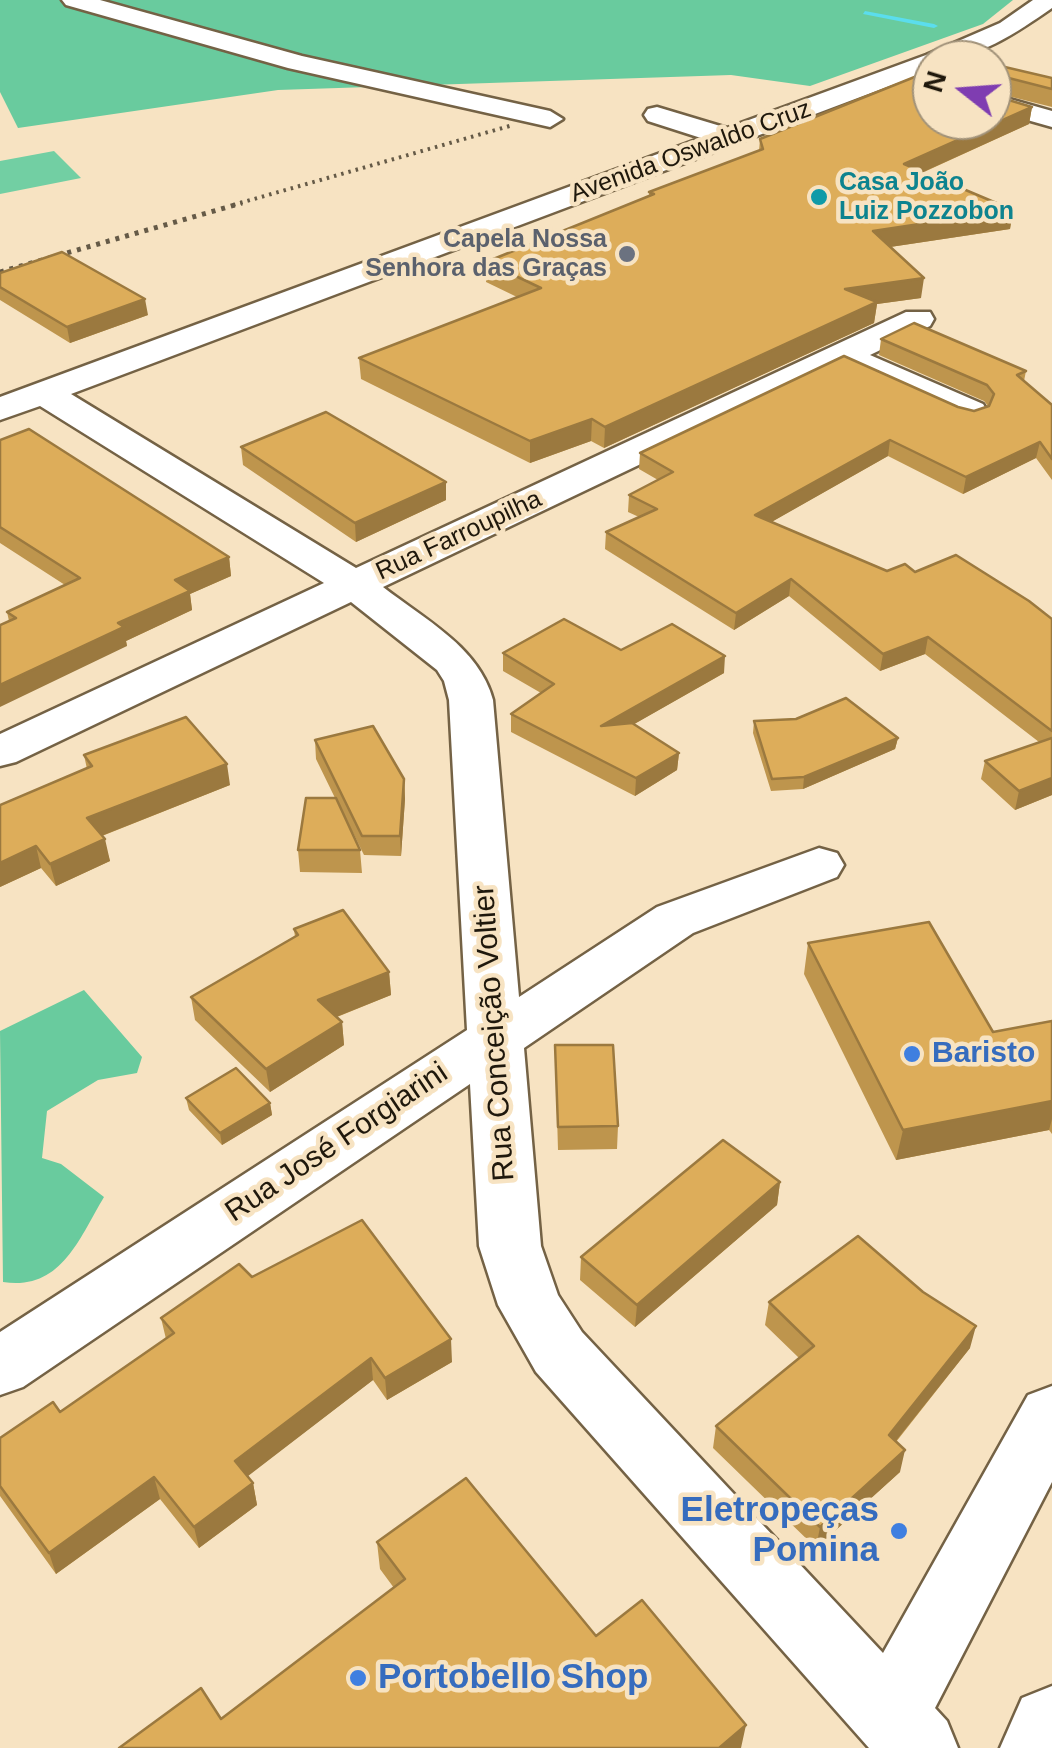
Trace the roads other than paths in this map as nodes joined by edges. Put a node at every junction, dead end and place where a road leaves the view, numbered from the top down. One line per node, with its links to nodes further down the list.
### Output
1 (74, 0): 9 (street)
2 (1048, 0): 3 (street, Avenida Oswaldo Cruz)
3 (980, 40)
4 (912, 69): 5 (street, Avenida Oswaldo Cruz)
5 (899, 75): 6 (street); 11 (street, Avenida Oswaldo Cruz)
6 (912, 79)
7 (1012, 108): 10 (street)
8 (657, 116): 11 (street)
9 (550, 119)
10 (1052, 119)
11 (729, 138): 14 (street, Avenida Oswaldo Cruz)
12 (918, 319): 13 (street, Rua Farroupilha)
13 (842, 355): 15 (street); 16 (street, Rua Farroupilha)
14 (22, 401): 16 (street, Rua Conceição Voltier)
15 (970, 412)
16 (355, 585): 17 (street, Rua Farroupilha); 19 (street, Rua Conceição Voltier)
17 (0, 752)
18 (819, 864): 19 (street, Rua José Forgiarini)
19 (495, 1038): 20 (street, Rua José Forgiarini); 23 (street, Rua Conceição Voltier)
20 (0, 1367)
21 (1052, 1416): 23 (street)
22 (1052, 1728): 24 (main road)
23 (905, 1733)
24 (1042, 1748)

